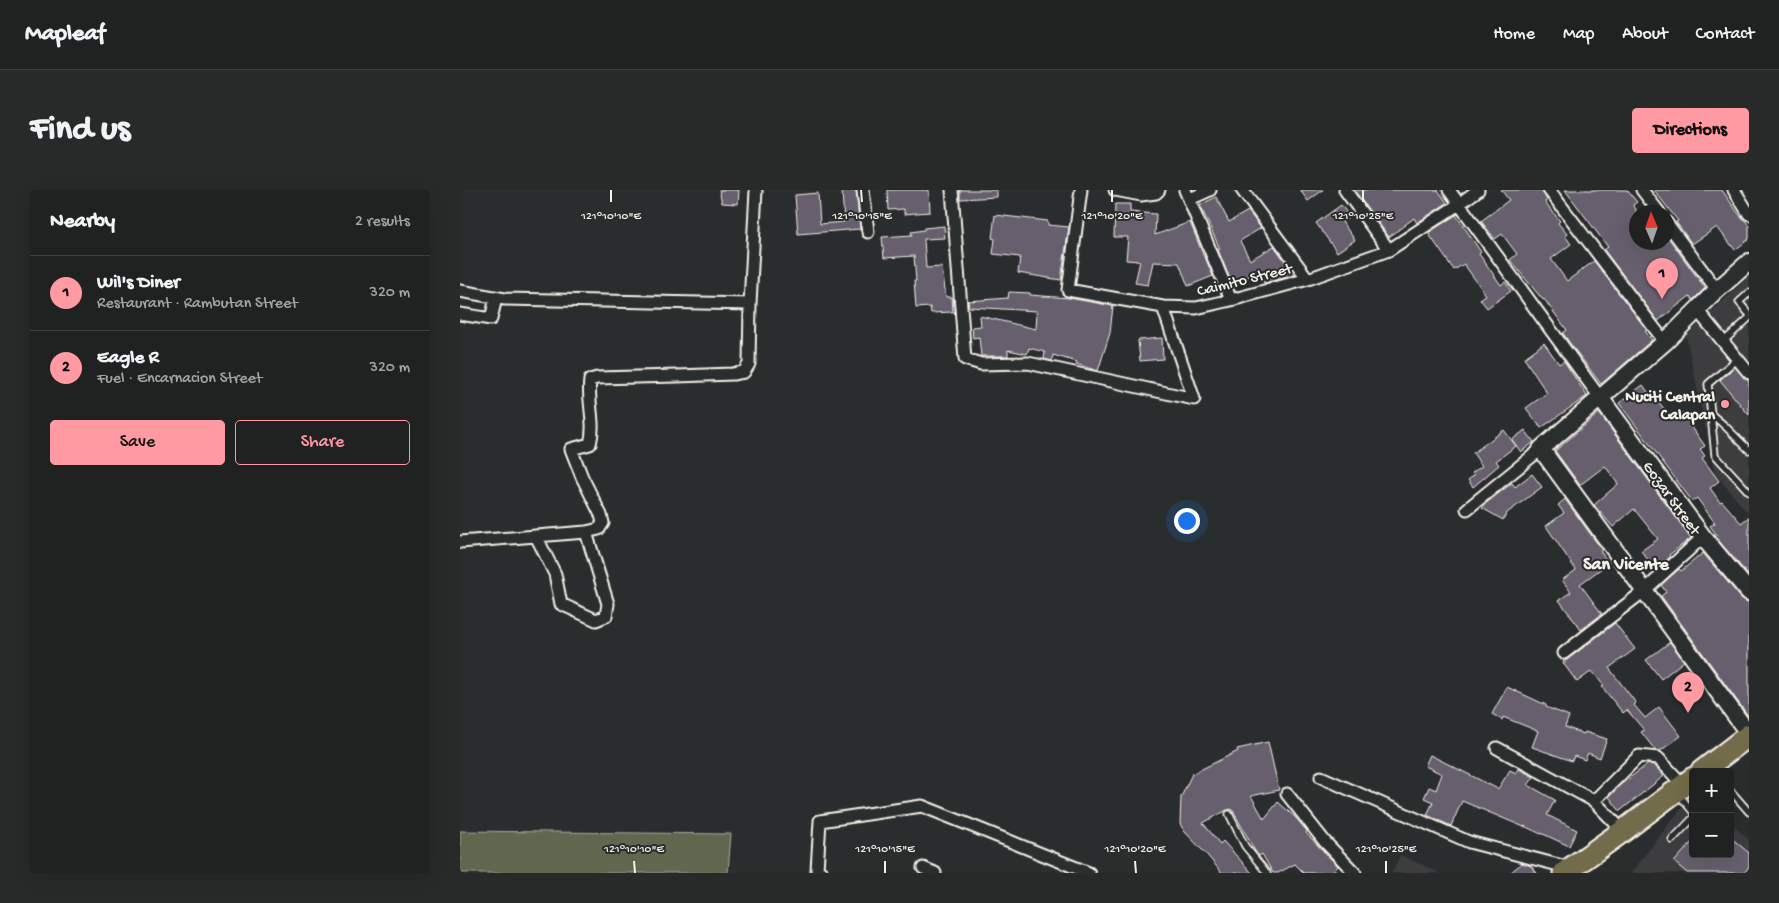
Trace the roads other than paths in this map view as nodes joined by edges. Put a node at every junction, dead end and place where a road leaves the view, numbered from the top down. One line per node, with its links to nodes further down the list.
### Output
1 (756, 190): 29 (street)
2 (863, 190): 19 (street)
3 (952, 190): 30 (street)
4 (1080, 190): 30 (street, Caimito Street)
5 (1115, 190): 6 (street)
6 (1158, 190)
7 (1210, 190): 15 (street)
8 (1242, 190): 23 (street)
9 (1345, 190): 21 (street)
10 (1449, 190): 16 (street)
11 (1478, 190): 16 (street, Caimito Street)
12 (1549, 190): 35 (street)
13 (1642, 190): 17 (street)
14 (1734, 190): 18 (street)
15 (1187, 195): 28 (street)
16 (1459, 204): 21 (street, Caimito Street); 39 (street)
17 (1654, 205)
18 (1749, 214)
19 (868, 232)
20 (1674, 233): 24 (street)
21 (1389, 250): 23 (street, Caimito Street)
22 (1749, 262): 24 (street)
23 (1308, 279): 28 (street, Caimito Street)
24 (1717, 290): 31 (street)
25 (460, 291): 27 (street)
26 (1749, 293): 33 (lane)
27 (496, 298): 29 (street); 32 (street)
28 (1230, 300): 30 (street, Caimito Street)
29 (750, 304): 45 (street)
30 (1162, 307)
31 (1697, 310): 35 (street); 36 (street)
32 (460, 314)
33 (1749, 314)
34 (1749, 318): 36 (lane)
35 (1665, 342): 39 (street)
36 (1723, 342): 37 (street)
37 (1737, 360): 38 (street); 40 (lane)
38 (1749, 372)
39 (1601, 399): 41 (street); 47 (street, Gozar Street)
40 (1711, 414): 42 (lane); 43 (lane)
41 (1541, 449): 44 (street); 49 (street)
42 (1749, 450)
43 (1749, 492)
44 (1467, 509)
45 (586, 532): 46 (street); 46 (street)
46 (536, 536): 48 (street)
47 (1703, 537): 49 (street); 50 (street, Gozar Street)
48 (460, 542)
49 (1644, 591): 51 (street); 52 (street)
50 (1749, 592)
51 (1564, 653)
52 (1749, 734): 54 (highway)
53 (1497, 748): 60 (street)
54 (1707, 768)
55 (1689, 774): 60 (street)
56 (1321, 778): 67 (street)
57 (1689, 782): 64 (highway)
58 (1287, 794): 72 (street)
59 (1734, 795): 61 (lane)
60 (1594, 802): 64 (street)
61 (1749, 812)
62 (1229, 814): 71 (lane)
63 (1689, 822): 65 (lane)
64 (1623, 831): 67 (highway)
65 (1672, 840)
66 (923, 868): 69 (street)
67 (1567, 870)
68 (822, 873): 70 (street)
69 (935, 873)
70 (1089, 873)
71 (1267, 873)
72 (1355, 873)

